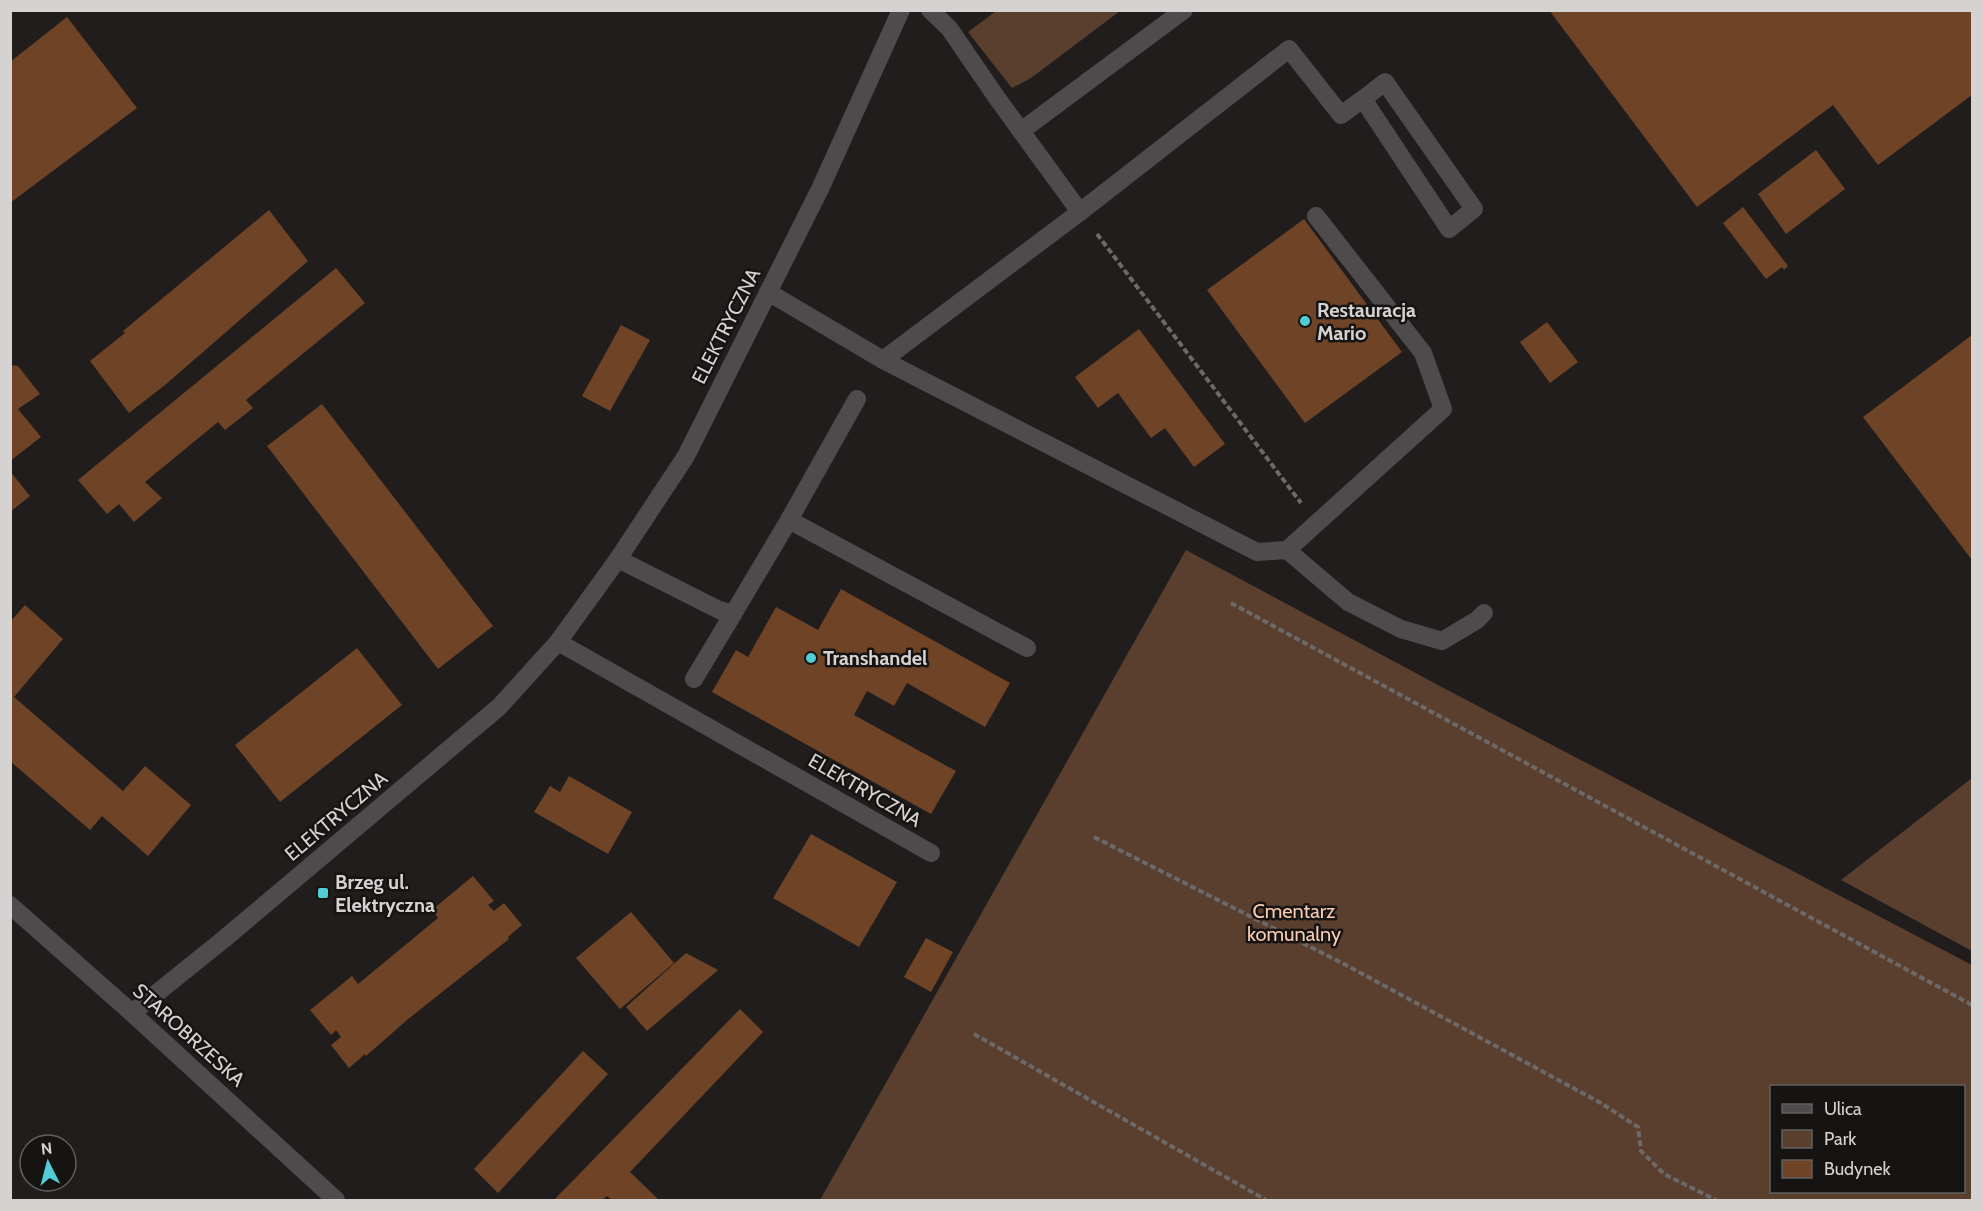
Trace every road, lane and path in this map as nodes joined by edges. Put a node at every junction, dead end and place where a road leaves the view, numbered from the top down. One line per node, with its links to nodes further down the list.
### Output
1 (901, 10): 8 (street, ELEKTRYCZNA)
2 (930, 10): 5 (street)
3 (1184, 10): 5 (street)
4 (1363, 99): 4 (street); 6 (street)
5 (1021, 131): 6 (street)
6 (1080, 212): 9 (street); 12 (path)
7 (1316, 216): 12 (street)
8 (768, 292): 9 (street); 14 (street, ELEKTRYCZNA)
9 (883, 360): 13 (street)
10 (857, 399): 11 (street)
11 (789, 520): 17 (street); 19 (street)
12 (1317, 524): 13 (street)
13 (1287, 550): 16 (street)
14 (618, 559): 17 (street); 18 (street, ELEKTRYCZNA)
15 (1231, 603): 24 (path)
16 (1484, 613)
17 (733, 614): 20 (street)
18 (558, 642): 22 (street, ELEKTRYCZNA); 25 (street, ELEKTRYCZNA)
19 (1027, 648)
20 (694, 679)
21 (1094, 837): 29 (path)
22 (931, 853)
23 (10, 905): 25 (street, STAROBRZESKA)
24 (1972, 1005)
25 (132, 1013): 27 (street, STAROBRZESKA)
26 (974, 1034): 28 (path)
27 (336, 1200)
28 (1266, 1200)
29 (1716, 1200)

